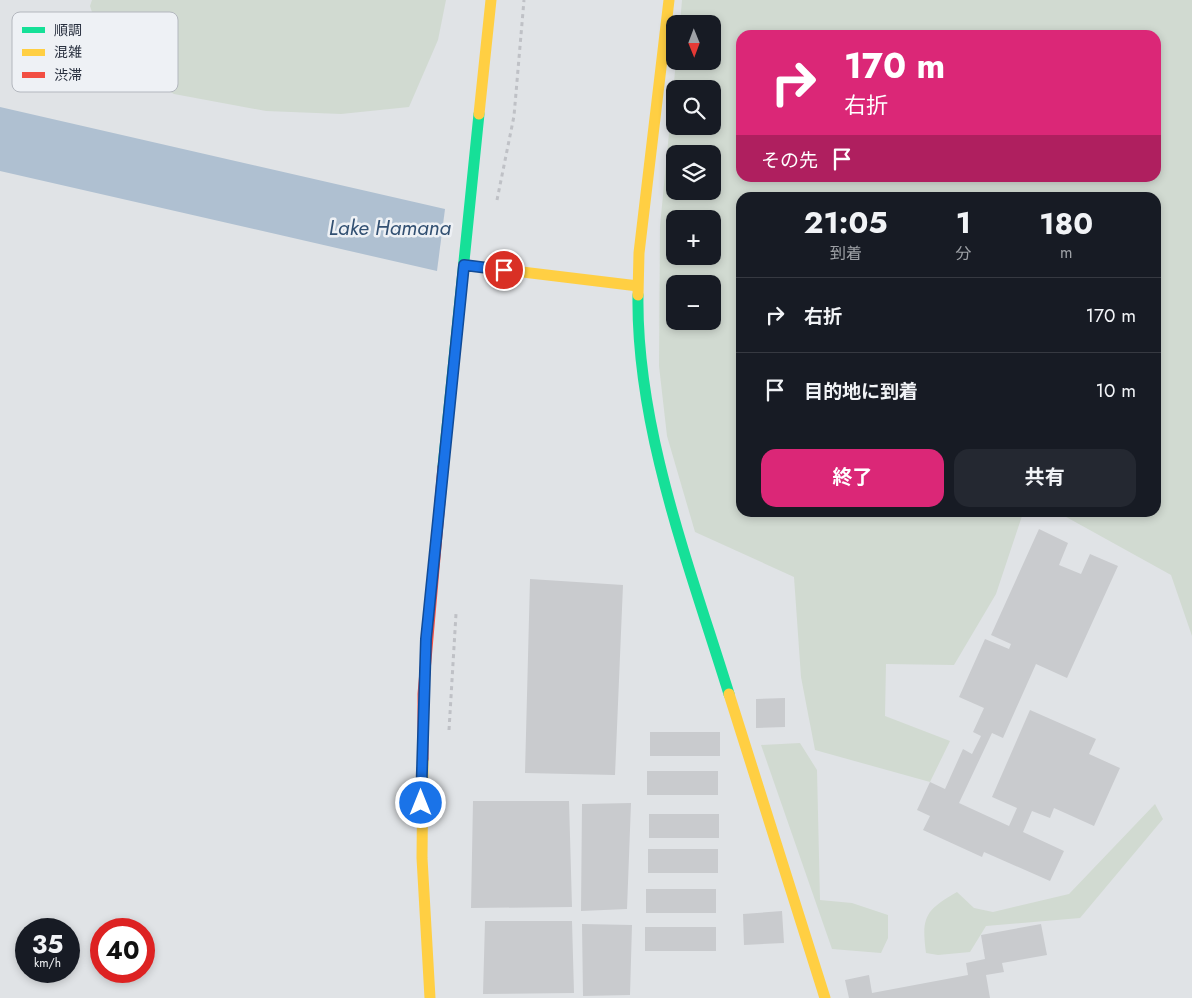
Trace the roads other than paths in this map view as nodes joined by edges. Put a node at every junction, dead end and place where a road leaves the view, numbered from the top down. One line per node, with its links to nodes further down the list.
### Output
1 (491, 0): 3 (street)
2 (669, 0): 4 (street)
3 (464, 265): 4 (street); 5 (street)
4 (638, 286): 6 (street)
5 (430, 998)
6 (825, 998)

